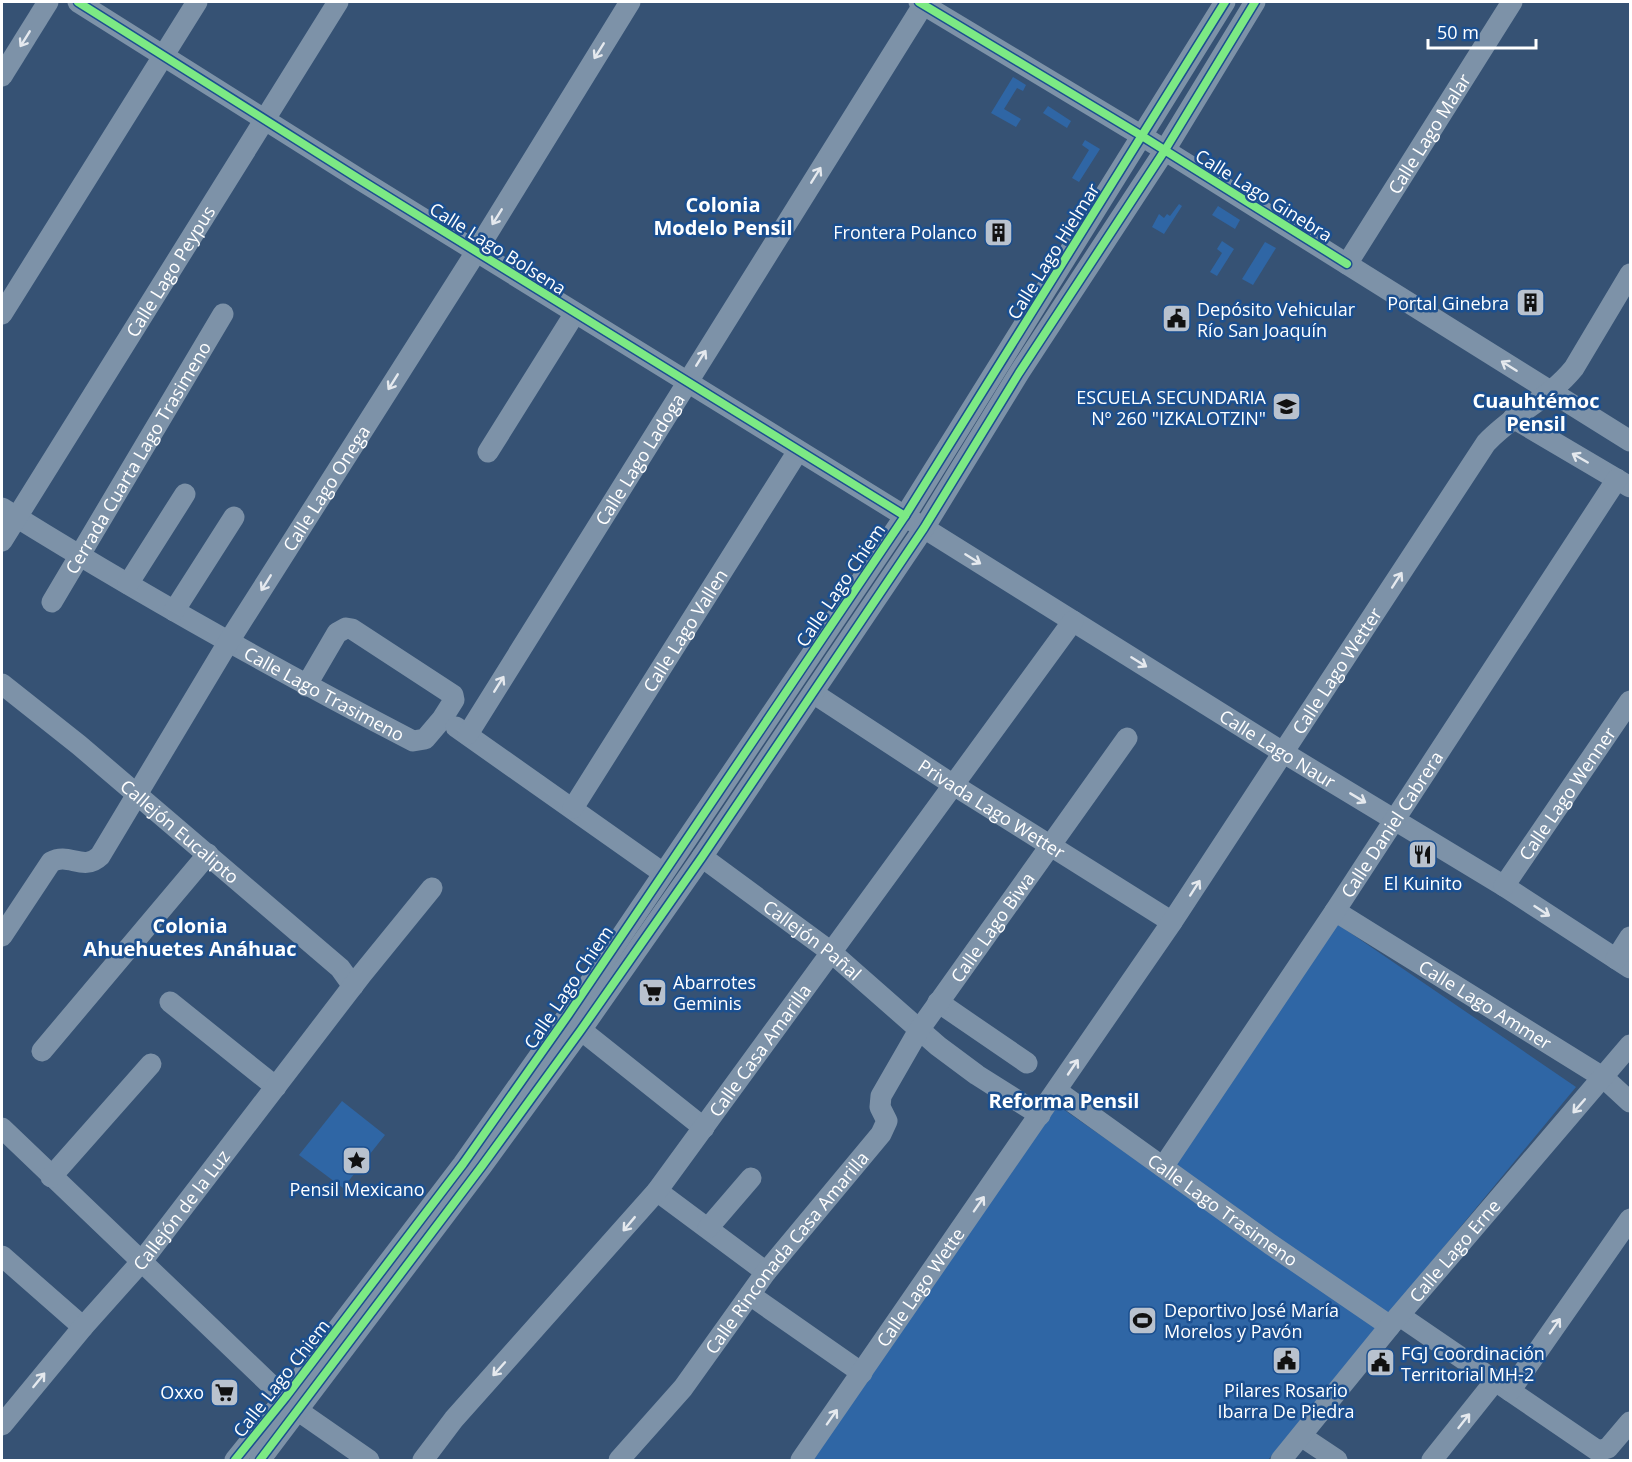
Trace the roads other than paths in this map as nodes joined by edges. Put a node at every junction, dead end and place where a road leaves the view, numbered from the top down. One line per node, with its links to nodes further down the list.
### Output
1 (48, 2): 11 (street, one-way to 11)
2 (78, 2): 10 (street, Calle Lago Bolsena)
3 (197, 2): 10 (street)
4 (338, 2): 12 (street, Calle Lago Peypus)
5 (630, 2): 15 (street, Calle Lago Onega, one-way to 15)
6 (922, 2): 13 (street, Calle Lago Ginebra); 21 (street, Calle Lago Ladoga, one-way to 6)
7 (1225, 2): 13 (street, Calle Lago Hielmar)
8 (1255, 2): 14 (street, Calle Lago Hielmar)
9 (1512, 2): 16 (street, Calle Lago Malar)
10 (164, 55): 12 (street, Calle Lago Bolsena); 19 (street)
11 (2, 75)
12 (266, 119): 15 (street, Calle Lago Bolsena); 29 (street, Calle Lago Peypus)
13 (1142, 136): 14 (street, Calle Lago Ginebra); 30 (street, Calle Lago Hielmar)
14 (1165, 150): 16 (street, Calle Lago Ginebra); 32 (street, Calle Lago Hielmar)
15 (476, 252): 18 (street, Calle Lago Bolsena); 39 (street, Calle Lago Onega, one-way to 39)
16 (1347, 264): 22 (street, Calle Lago Ginebra, one-way to 16)
17 (1630, 274): 22 (street, Calle Lago Wetter)
18 (575, 313): 21 (street, Calle Lago Bolsena); 25 (street)
19 (2, 314)
20 (224, 314): 34 (street, Cerrada Cuarta Lago Trasimeno)
21 (687, 381): 26 (street, Calle Lago Bolsena); 45 (street, Calle Lago Ladoga, one-way to 21)
22 (1551, 392): 23 (street, Calle Lago Wetter); 24 (street, Calle Lago Ginebra)
23 (1513, 418): 27 (street, one-way to 23); 47 (street, Calle Lago Wetter, one-way to 23)
24 (1630, 441)
25 (488, 452)
26 (798, 452): 30 (street, Calle Lago Bolsena); 50 (street, Calle Lago Vallen)
27 (1624, 483): 51 (street, Calle Daniel Cabrera)
28 (185, 494): 35 (street)
29 (9, 512): 33 (street, Calle Lago Peypus); 34 (street, Calle Lago Trasimeno)
30 (905, 516): 32 (street, Calle Lago Bolsena); 55 (street, Calle Lago Chiem)
31 (234, 517): 37 (street)
32 (924, 528): 38 (street, Calle Lago Naur, one-way to 38); 42 (street, Calle Lago Chiem)
33 (2, 541)
34 (80, 555): 35 (street, Calle Lago Trasimeno); 36 (street, Cerrada Cuarta Lago Trasimeno)
35 (128, 584): 37 (street, Calle Lago Trasimeno)
36 (52, 603)
37 (174, 611): 39 (street, Calle Lago Trasimeno)
38 (1073, 621): 47 (street, Calle Lago Naur, one-way to 47); 48 (street, Calle Casa Amarilla)
39 (230, 641): 40 (street, Calle Lago Trasimeno); 49 (street, Calle Lago Onega)
40 (306, 686): 44 (street, Calle Lago Trasimeno); 44 (street)
41 (3, 690): 49 (street, Callejón Eucalipto)
42 (813, 693): 48 (street, Privada Lago Wetter); 54 (street, Calle Lago Chiem)
43 (1630, 701): 56 (street, Calle Lago Wenner)
44 (442, 720): 45 (street)
45 (468, 734): 50 (street)
46 (1127, 738): 52 (street, Calle Lago Biwa)
47 (1284, 753): 51 (street, Calle Lago Naur, one-way to 51); 59 (street, Calle Lago Wetter, one-way to 47)
48 (952, 784): 52 (street, Privada Lago Wetter); 62 (street, Calle Casa Amarilla)
49 (138, 795): 53 (street, Callejón Eucalipto); 60 (street, Calle Lago Onega)
50 (573, 808): 55 (street)
51 (1394, 820): 56 (street, Calle Lago Naur); 58 (street, Calle Daniel Cabrera)
52 (1048, 845): 59 (street, Privada Lago Wetter); 66 (street, Calle Lago Biwa)
53 (208, 854): 64 (street, Callejón Eucalipto); 70 (street)
54 (702, 857): 62 (street, Callejón Pañal); 67 (street, Calle Lago Chiem)
55 (663, 873): 94 (street, Calle Lago Chiem)
56 (1504, 886): 63 (street, Calle Lago Naur, one-way to 63)
57 (432, 888): 64 (street, Callejón de la Luz)
58 (1335, 911): 73 (street, Calle Lago Ammer); 80 (street, Calle Daniel Cabrera)
59 (1172, 922): 75 (street, Calle Lago Wetter, one-way to 59)
60 (2, 936)
61 (1630, 937): 63 (street)
62 (831, 952): 68 (street, Callejón Pañal); 79 (street, Calle Casa Amarilla)
63 (1623, 963)
64 (353, 986): 74 (street, Callejón de la Luz)
65 (170, 1002): 74 (street)
66 (938, 1002): 68 (street, Calle Lago Biwa); 71 (street)
67 (581, 1030): 79 (street); 94 (street, Calle Lago Chiem)
68 (919, 1030): 77 (street); 88 (street, Calle Rinconada Casa Amarilla)
69 (1630, 1045): 73 (street, Calle Lago Erne)
70 (42, 1051)
71 (1027, 1063)
72 (151, 1064): 81 (street)
73 (1604, 1078): 76 (street, Calle Lago Ammer); 90 (street, Calle Lago Erne, one-way to 90)
74 (276, 1087): 87 (street, Callejón de la Luz)
75 (1057, 1091): 77 (street, Calle Lago Wetter); 80 (street, Calle Lago Trasimeno)
76 (1630, 1102)
77 (1040, 1115): 92 (street, Calle Lago Wette, one-way to 77)
78 (2, 1128): 81 (street)
79 (704, 1128): 83 (street, Calle Casa Amarilla)
80 (1163, 1167): 90 (street, Calle Lago Trasimeno)
81 (51, 1177): 87 (street)
82 (751, 1178): 85 (street)
83 (657, 1191): 85 (street); 101 (street, Calle Casa Amarilla, one-way to 101)
84 (1630, 1219): 93 (street, one-way to 84)
85 (708, 1228): 88 (street)
86 (2, 1256): 91 (street)
87 (142, 1261): 91 (street, Callejón de la Luz); 94 (street)
88 (766, 1272): 89 (street, Calle Rinconada Casa Amarilla)
89 (750, 1295): 92 (street); 102 (street, Calle Rinconada Casa Amarilla)
90 (1395, 1321): 93 (street, Calle Lago Trasimeno); 97 (street, Calle Lago Erne)
91 (83, 1327): 96 (street, Callejón de la Luz, one-way to 91)
92 (862, 1373): 103 (street, Calle Lago Wette, one-way to 92)
93 (1502, 1386): 95 (street, Calle Lago Trasimeno); 106 (street, one-way to 93)
94 (291, 1404): 98 (street, Calle Lago Chiem); 99 (street, Calle Lago Chiem); 100 (street)
95 (1630, 1422)
96 (2, 1425)
97 (1301, 1436): 104 (street, Calle Lago Erne); 105 (street)
98 (235, 1461)
99 (260, 1461)
100 (369, 1461)
101 (423, 1461)
102 (619, 1461)
103 (801, 1461)
104 (1281, 1461)
105 (1338, 1461)
106 (1432, 1461)

